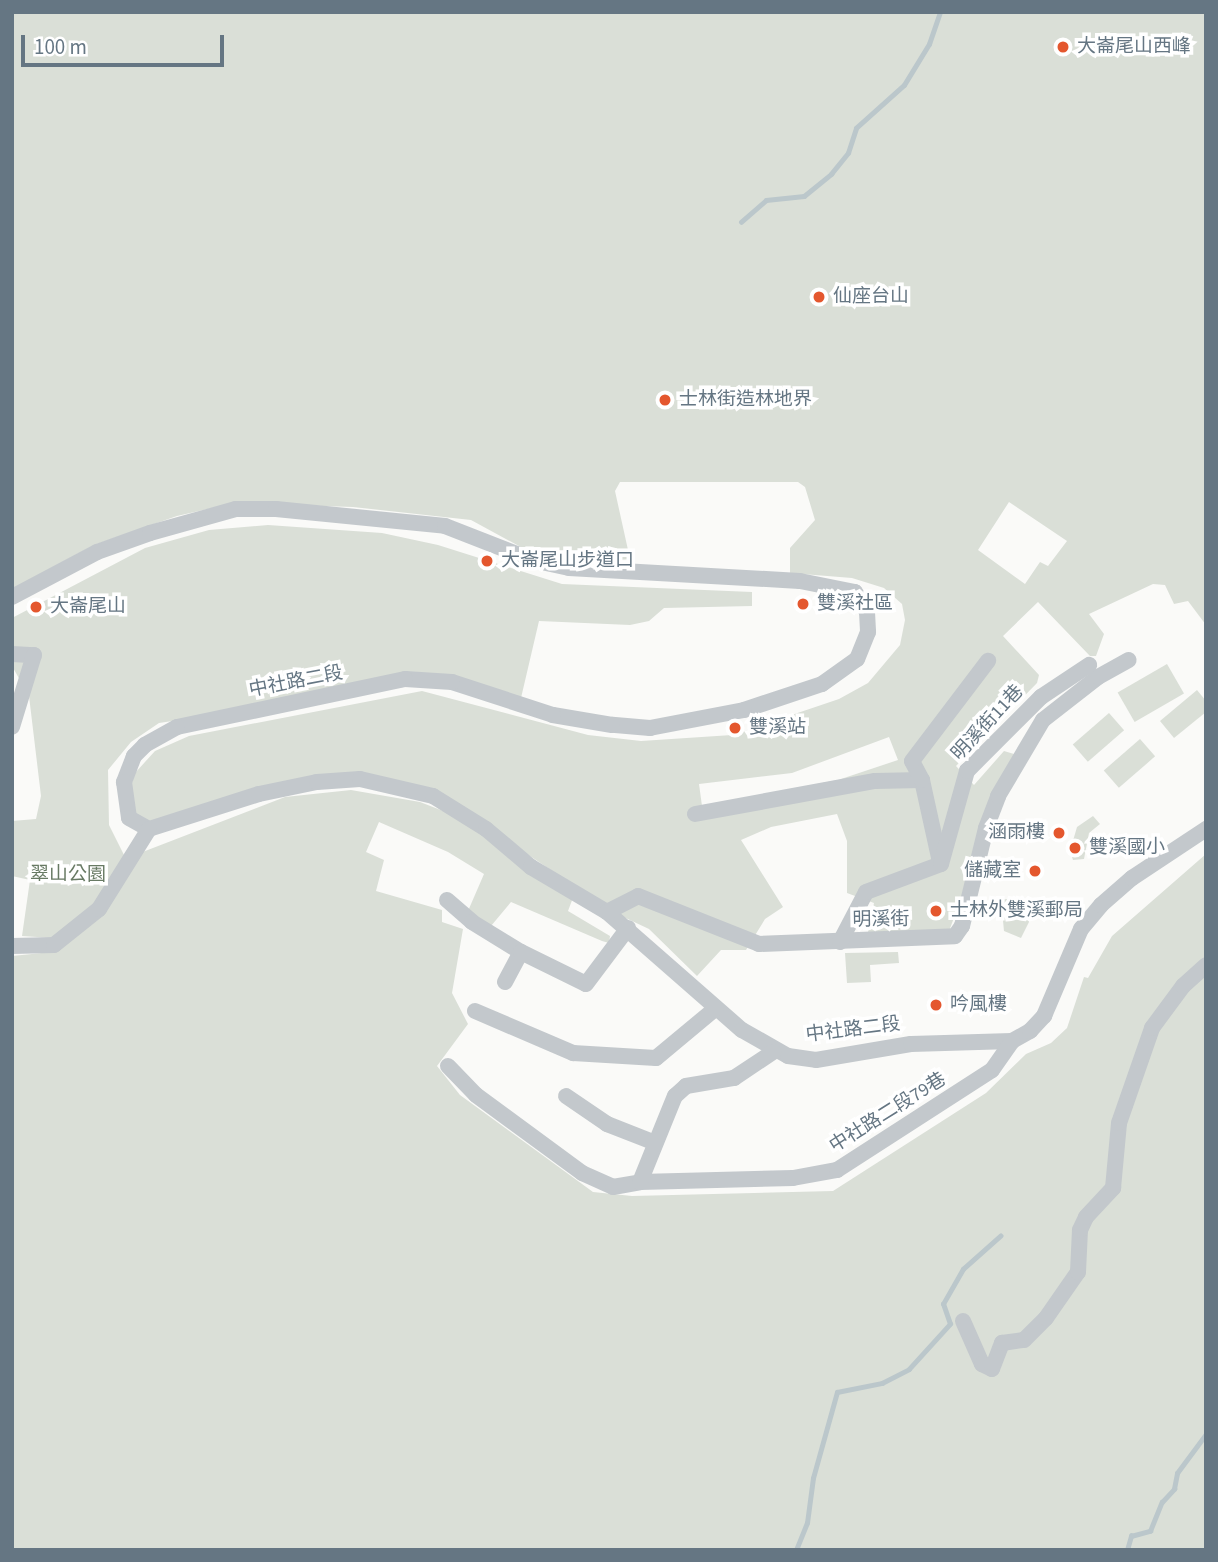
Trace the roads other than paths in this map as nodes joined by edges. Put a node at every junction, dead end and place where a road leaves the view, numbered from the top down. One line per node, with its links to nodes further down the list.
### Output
1 (12, 597): 9 (street, 中社路二段)
2 (12, 654): 6 (street)
3 (1129, 660): 15 (street, 明溪街)
4 (988, 661): 7 (street)
5 (1089, 665): 11 (street, 明溪街11巷)
6 (12, 727)
7 (922, 780): 8 (street); 11 (street)
8 (695, 814)
9 (149, 829): 13 (street, 中社路二段); 16 (street)
10 (1206, 829): 22 (street)
11 (941, 864): 15 (street)
12 (447, 900): 17 (street)
13 (607, 912): 14 (street, 中社路二段); 15 (street, 明溪街)
14 (628, 928): 17 (street); 20 (street, 中社路二段)
15 (839, 942)
16 (12, 946)
17 (522, 952): 19 (street)
18 (1206, 965): 28 (street)
19 (505, 982)
20 (716, 1008): 21 (street); 23 (street, 中社路二段)
21 (475, 1011)
22 (1012, 1041): 23 (street, 中社路二段); 27 (street, 中社路二段79巷)
23 (773, 1052): 26 (street)
24 (449, 1066): 27 (street, 中社路二段79巷)
25 (566, 1096): 26 (street)
26 (653, 1142): 27 (street)
27 (640, 1182)
28 (963, 1321)

